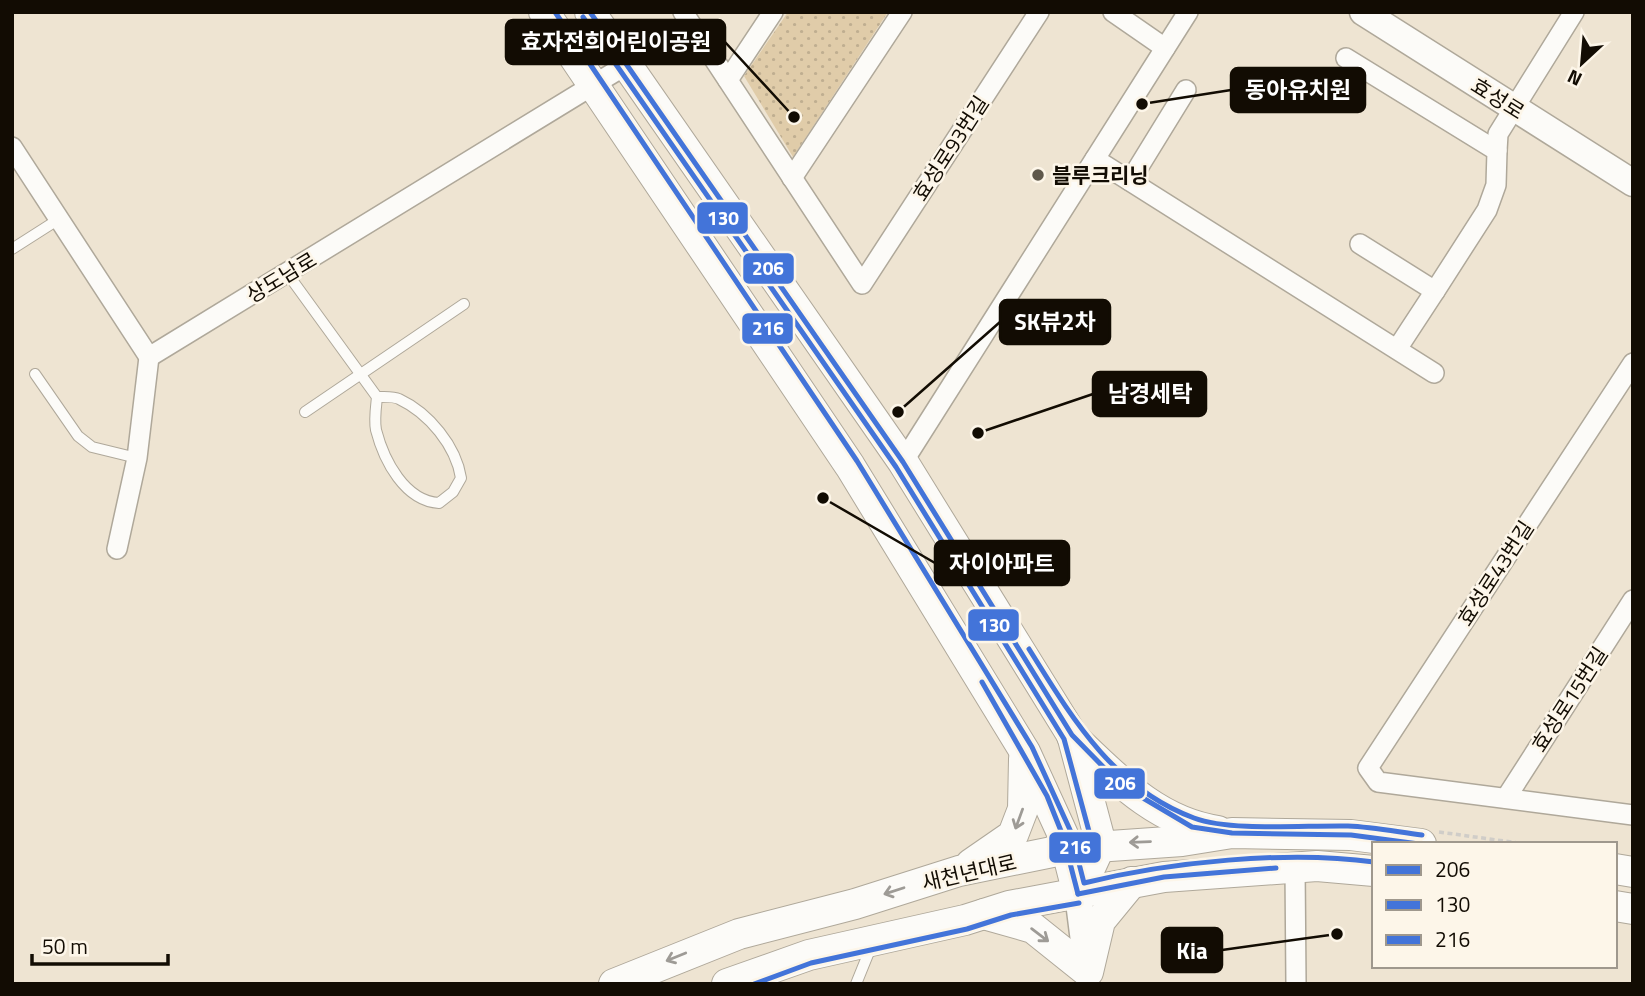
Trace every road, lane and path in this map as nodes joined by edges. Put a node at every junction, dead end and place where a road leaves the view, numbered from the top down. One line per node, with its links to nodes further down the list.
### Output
1 (544, 12): 15 (main road)
2 (590, 12): 13 (main road)
3 (683, 12): 14 (street)
4 (773, 12): 14 (street)
5 (902, 12): 21 (street)
6 (1039, 12): 21 (street, 효성로93번길)
7 (1113, 12): 11 (street)
8 (1188, 12): 11 (street)
9 (1363, 12): 17 (street, 효성로)
10 (1574, 12): 17 (street)
11 (1165, 48): 20 (street)
12 (1346, 58): 19 (street)
13 (626, 65): 15 (street, 상도남로); 39 (main road)
14 (728, 80): 21 (street)
15 (595, 86): 27 (street, 상도남로); 43 (main road)
16 (1186, 90): 22 (street)
17 (1513, 108): 19 (street); 23 (street, 효성로)
18 (12, 147): 24 (street)
19 (1497, 151): 28 (street)
20 (1095, 159): 22 (street); 39 (street)
21 (792, 178)
22 (1130, 181): 30 (street)
23 (1633, 184)
24 (59, 219): 26 (lane); 31 (street)
25 (1360, 244): 28 (street)
26 (12, 249)
27 (288, 273): 31 (street, 상도남로); 33 (lane)
28 (1435, 290): 30 (street)
29 (464, 304): 33 (lane)
30 (1397, 349): 34 (street)
31 (149, 357): 38 (street)
32 (1633, 363): 44 (street, 효성로43번길)
33 (361, 373): 36 (lane); 37 (lane)
34 (1434, 373)
35 (35, 374): 38 (lane)
36 (377, 397): 36 (lane)
37 (305, 412)
38 (137, 458): 40 (street)
39 (903, 462): 42 (main road)
40 (117, 549)
41 (1633, 600): 44 (street, 효성로15번길)
42 (1072, 736): 46 (main road); 49 (main road)
43 (1025, 752): 50 (main road); 52 (main road, one-way to 52)
44 (1506, 798): 45 (street)
45 (1633, 815)
46 (1232, 833): 47 (main road, 새천년대로); 49 (main road, 새천년대로, one-way to 49)
47 (1430, 838): 48 (path)
48 (1494, 842)
49 (1101, 844): 50 (main road, 새천년대로); 55 (main road)
50 (1066, 849): 52 (main road, 새천년대로); 55 (main road)
51 (1295, 867): 53 (main road, 새천년대로); 54 (main road, 새천년대로); 62 (street)
52 (959, 871): 59 (main road, 새천년대로, one-way to 59)
53 (1372, 871)
54 (1132, 882): 55 (main road, 새천년대로); 58 (main road)
55 (1078, 894): 56 (main road, 새천년대로); 58 (street)
56 (983, 914): 57 (main road, 새천년대로); 58 (main road, one-way to 58)
57 (874, 940): 60 (main road, 새천년대로); 61 (lane)
58 (1088, 978)
59 (614, 984)
60 (727, 984)
61 (856, 984)
62 (1296, 984)

